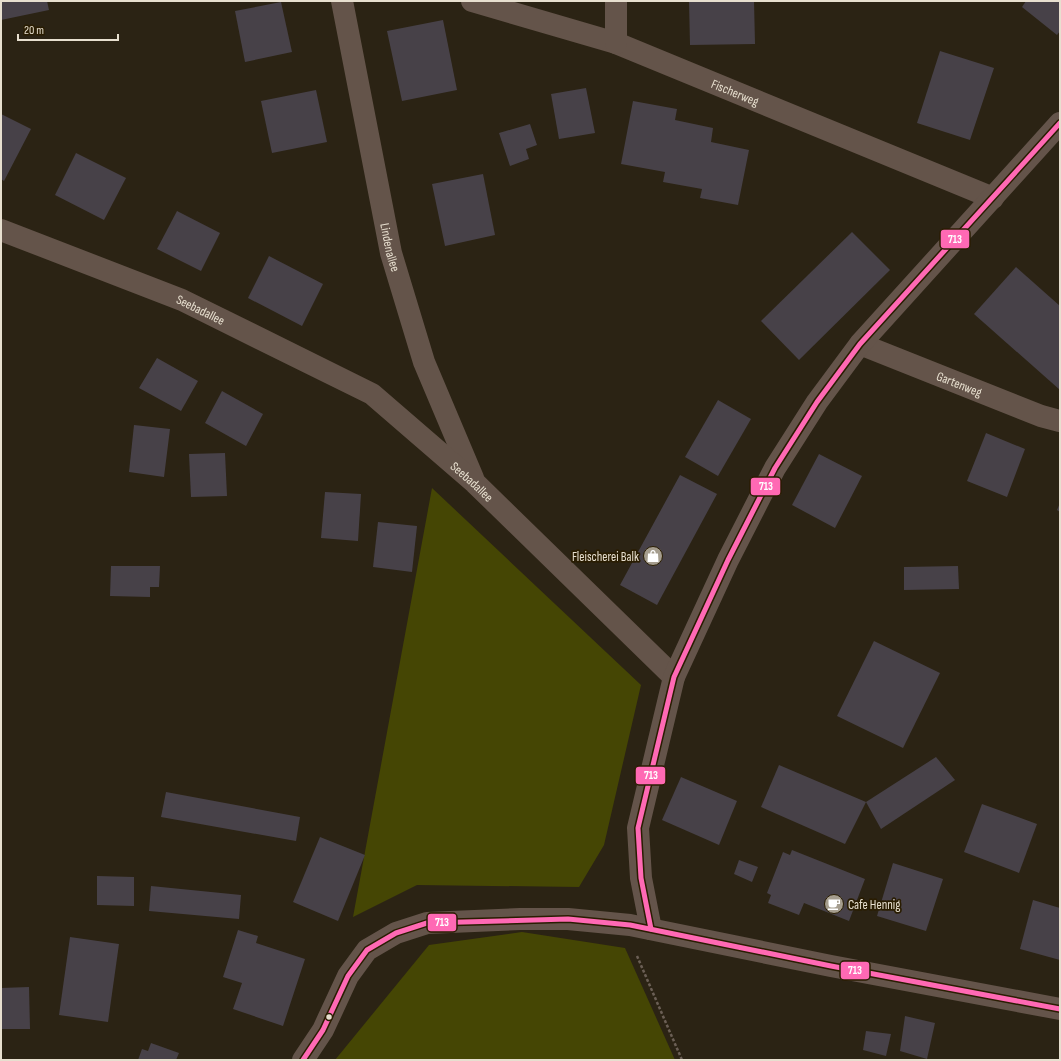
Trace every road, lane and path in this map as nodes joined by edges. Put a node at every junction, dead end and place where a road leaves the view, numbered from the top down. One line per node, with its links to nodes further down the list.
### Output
1 (342, 1): 10 (street, Lindenallee)
2 (472, 1): 4 (street, Fischerweg)
3 (616, 1): 4 (street)
4 (616, 43): 6 (street, Fischerweg)
5 (1060, 123): 6 (street)
6 (993, 198): 8 (street)
7 (1, 230): 10 (street, Seebadallee)
8 (860, 344): 9 (street, Gartenweg); 11 (street)
9 (1060, 421)
10 (475, 483): 11 (street, Seebadallee)
11 (674, 676): 13 (street)
12 (630, 925): 13 (street); 15 (street); 16 (path)
13 (651, 929): 14 (street)
14 (1060, 1009)
15 (303, 1060)
16 (682, 1060)

